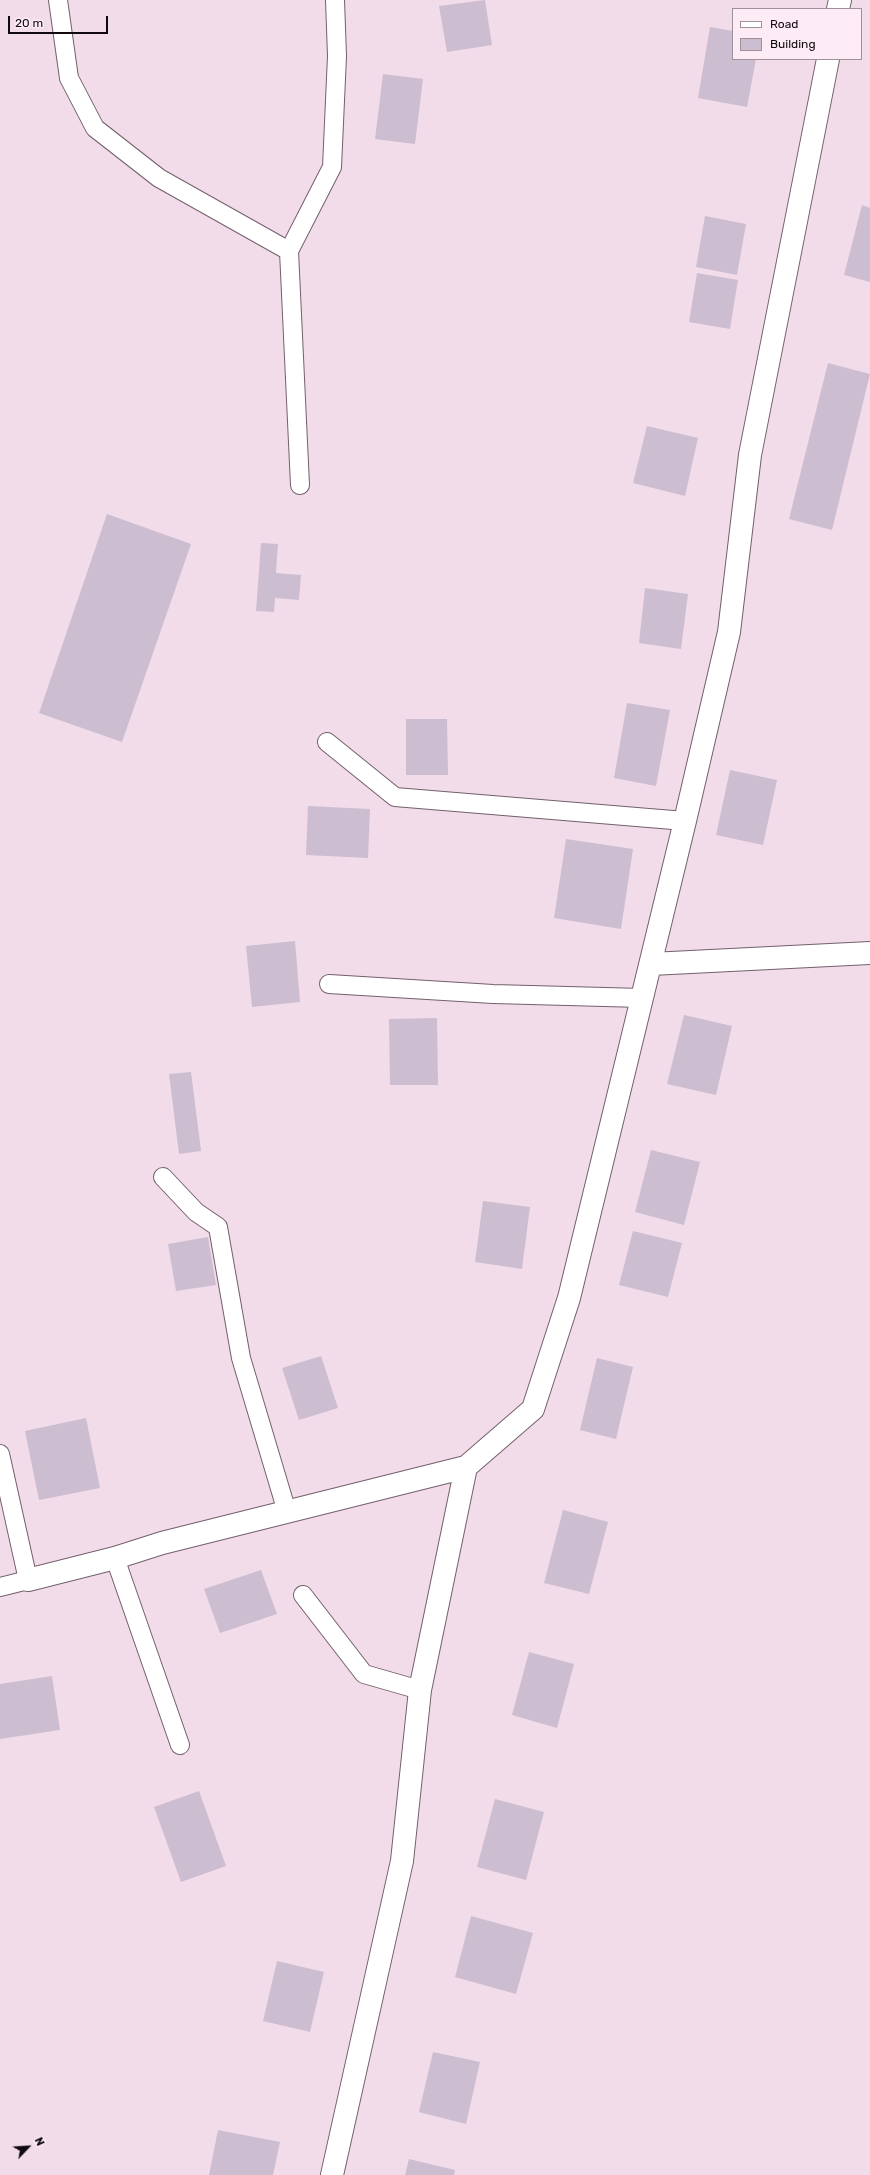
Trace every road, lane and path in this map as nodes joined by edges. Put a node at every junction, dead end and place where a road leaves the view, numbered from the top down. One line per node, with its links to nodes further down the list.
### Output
1 (58, 0): 4 (lane)
2 (335, 0): 4 (lane)
3 (828, 60): 7 (street)
4 (289, 251): 5 (lane)
5 (300, 485)
6 (327, 742): 7 (lane)
7 (685, 821): 9 (street)
8 (870, 954): 9 (street)
9 (651, 964): 11 (street)
10 (329, 984): 11 (lane)
11 (642, 998): 14 (street)
12 (163, 1177): 15 (lane)
13 (0, 1454): 17 (lane)
14 (466, 1467): 15 (street); 20 (street)
15 (287, 1512): 16 (street)
16 (115, 1558): 17 (street); 21 (lane)
17 (28, 1580): 18 (lane)
18 (0, 1586)
19 (303, 1595): 20 (lane)
20 (420, 1690): 22 (street)
21 (180, 1744)
22 (332, 2175)

